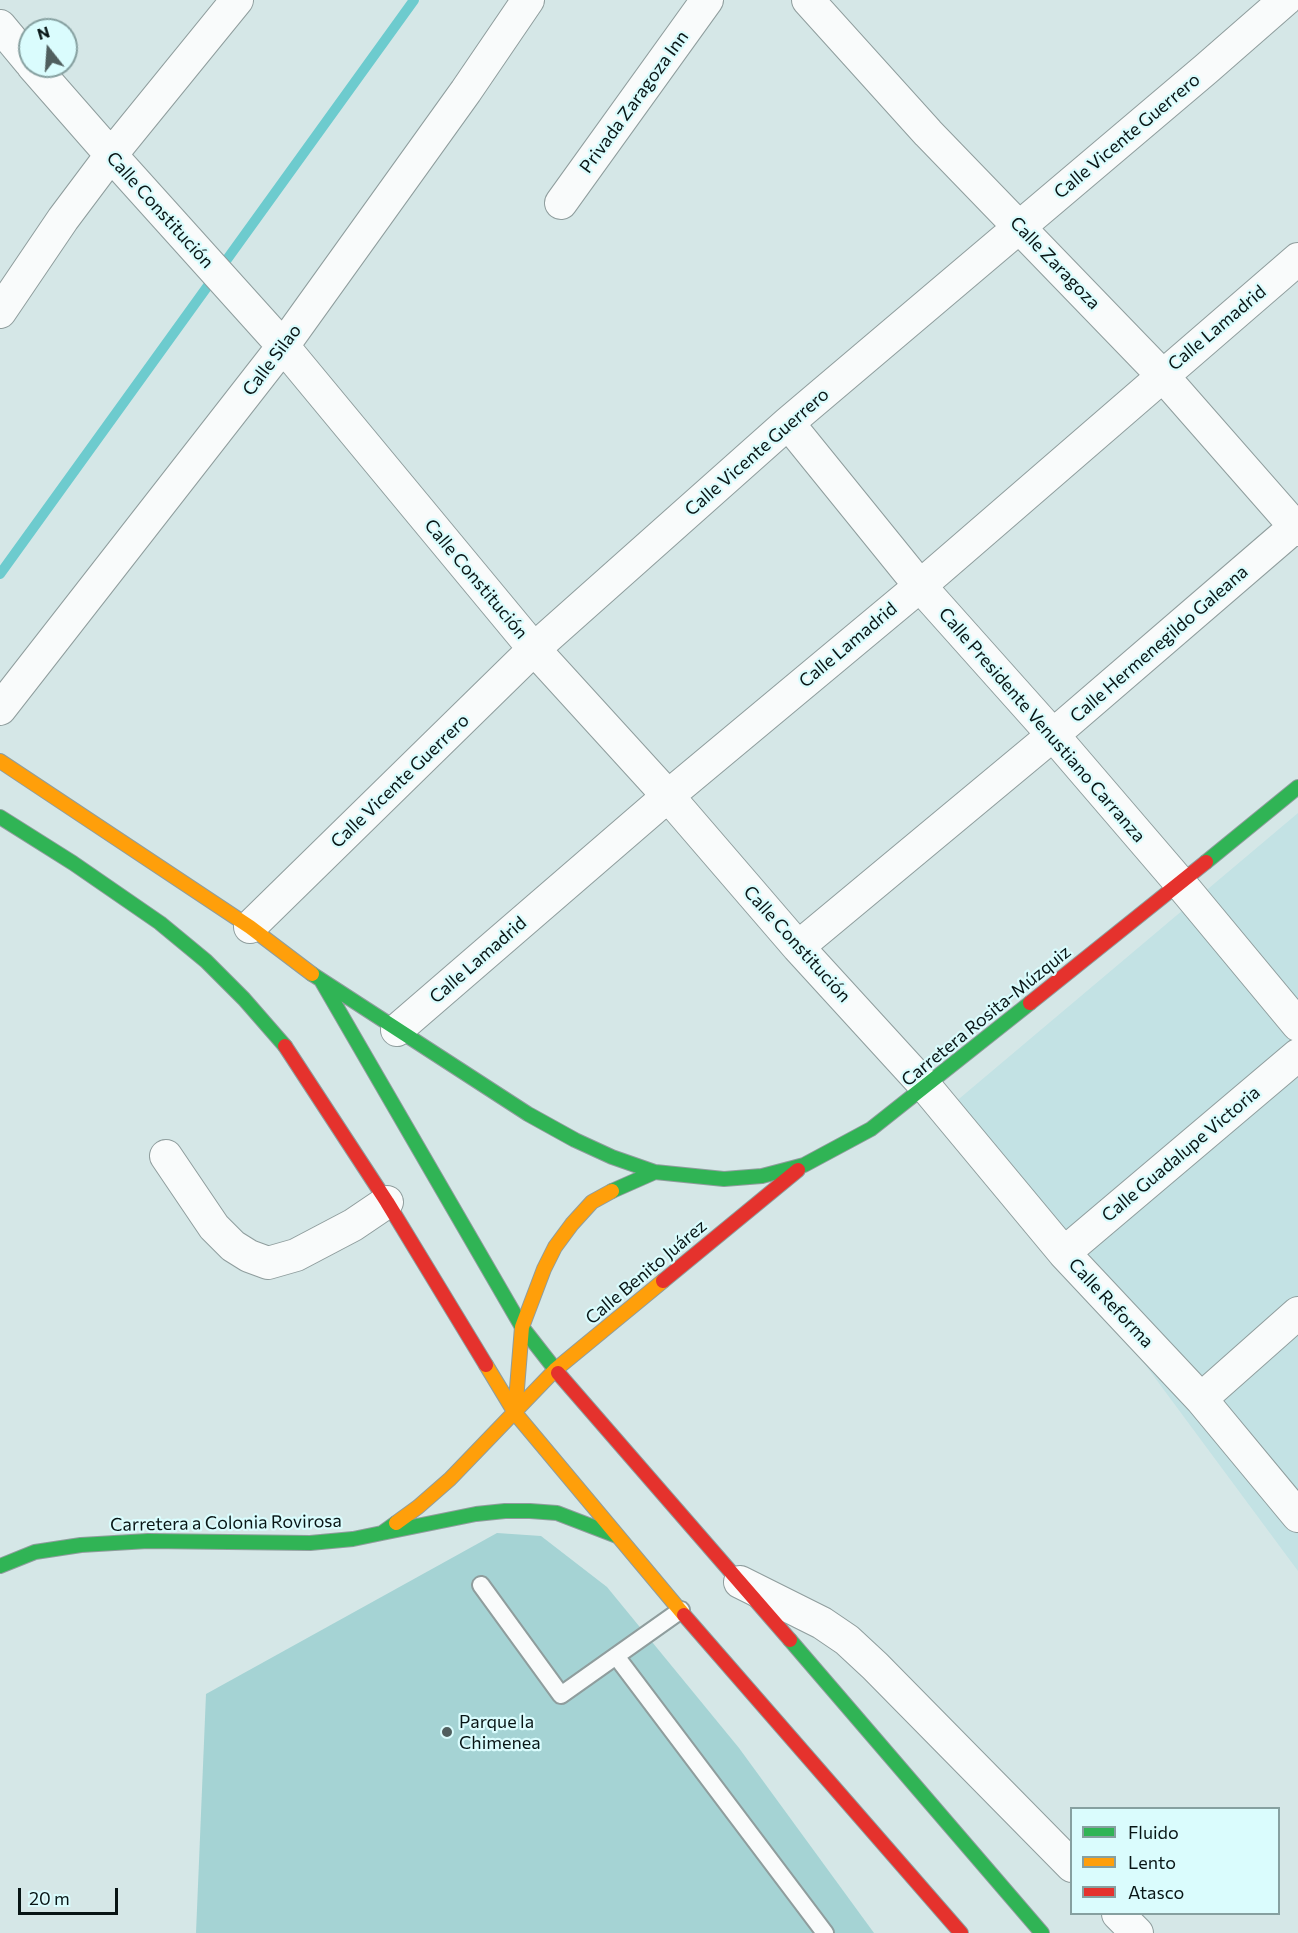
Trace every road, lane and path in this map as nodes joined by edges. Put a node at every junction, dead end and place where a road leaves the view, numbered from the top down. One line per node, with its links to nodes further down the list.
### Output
1 (237, 0): 9 (street)
2 (528, 0): 14 (street, Calle Silao)
3 (707, 0): 10 (street, Privada Zaragoza Inn)
4 (808, 0): 11 (street, Calle Zaragoza)
5 (1285, 0): 11 (street, Calle Vicente Guerrero)
6 (0, 26): 7 (street)
7 (18, 48)
8 (44, 78): 9 (street, Calle Constitución)
9 (111, 155): 13 (street); 14 (street, Calle Constitución)
10 (561, 203)
11 (1019, 227): 15 (street, Calle Zaragoza); 16 (street, Calle Vicente Guerrero)
12 (1298, 259): 15 (street, Calle Lamadrid)
13 (0, 312)
14 (284, 346): 19 (street, Calle Constitución); 20 (street, Calle Silao)
15 (1162, 375): 17 (street, Calle Zaragoza); 18 (street, Calle Lamadrid)
16 (788, 423): 18 (street, Calle Presidente Venustiano Carranza); 19 (street, Calle Vicente Guerrero)
17 (1297, 527): 21 (street, Calle Hermenegildo Galeana)
18 (920, 586): 21 (street, Calle Presidente Venustiano Carranza); 24 (street, Calle Lamadrid)
19 (534, 649): 24 (street, Calle Constitución); 27 (street, Calle Vicente Guerrero)
20 (0, 709)
21 (1053, 735): 26 (street, Calle Presidente Venustiano Carranza); 28 (street, Calle Hermenegildo Galeana)
22 (0, 761): 27 (main road)
23 (1298, 786): 26 (main road, Carretera Rosita-Múzquiz)
24 (668, 796): 28 (street, Calle Constitución); 31 (street, Calle Lamadrid)
25 (0, 817): 37 (main road)
26 (1180, 883): 30 (street, Calle Presidente Venustiano Carranza); 33 (main road, Carretera Rosita-Múzquiz)
27 (250, 927): 29 (main road)
28 (798, 947): 33 (street, Calle Constitución)
29 (321, 980): 31 (main road); 40 (main road)
30 (1298, 1025)
31 (397, 1030): 36 (main road)
32 (1298, 1055): 38 (street, Calle Guadalupe Victoria)
33 (926, 1087): 35 (main road, Carretera Rosita-Múzquiz); 38 (street, Calle Reforma)
34 (166, 1156): 37 (street)
35 (804, 1165): 36 (main road, Carretera Rosita-Múzquiz); 41 (main road, Calle Benito Juárez)
36 (655, 1172): 40 (main road)
37 (387, 1202): 43 (main road)
38 (1064, 1253): 42 (street, Calle Reforma)
39 (1298, 1313): 42 (street)
40 (522, 1327): 41 (main road); 43 (main road)
41 (555, 1370): 43 (main road, Calle Benito Juárez); 48 (main road)
42 (1201, 1400): 44 (street, Calle Reforma)
43 (515, 1413): 45 (main road, Carretera a Colonia Rovirosa); 46 (main road)
44 (1298, 1516)
45 (382, 1533): 46 (main road); 47 (main road, Carretera a Colonia Rovirosa)
46 (622, 1539): 50 (main road)
47 (0, 1566)
48 (738, 1581): 52 (street); 56 (main road)
49 (481, 1585): 51 (lane)
50 (681, 1610): 51 (lane); 55 (main road)
51 (616, 1656): 54 (lane)
52 (1070, 1865)
53 (1119, 1915): 57 (street)
54 (825, 1933)
55 (961, 1933)
56 (1042, 1933)
57 (1137, 1933)

